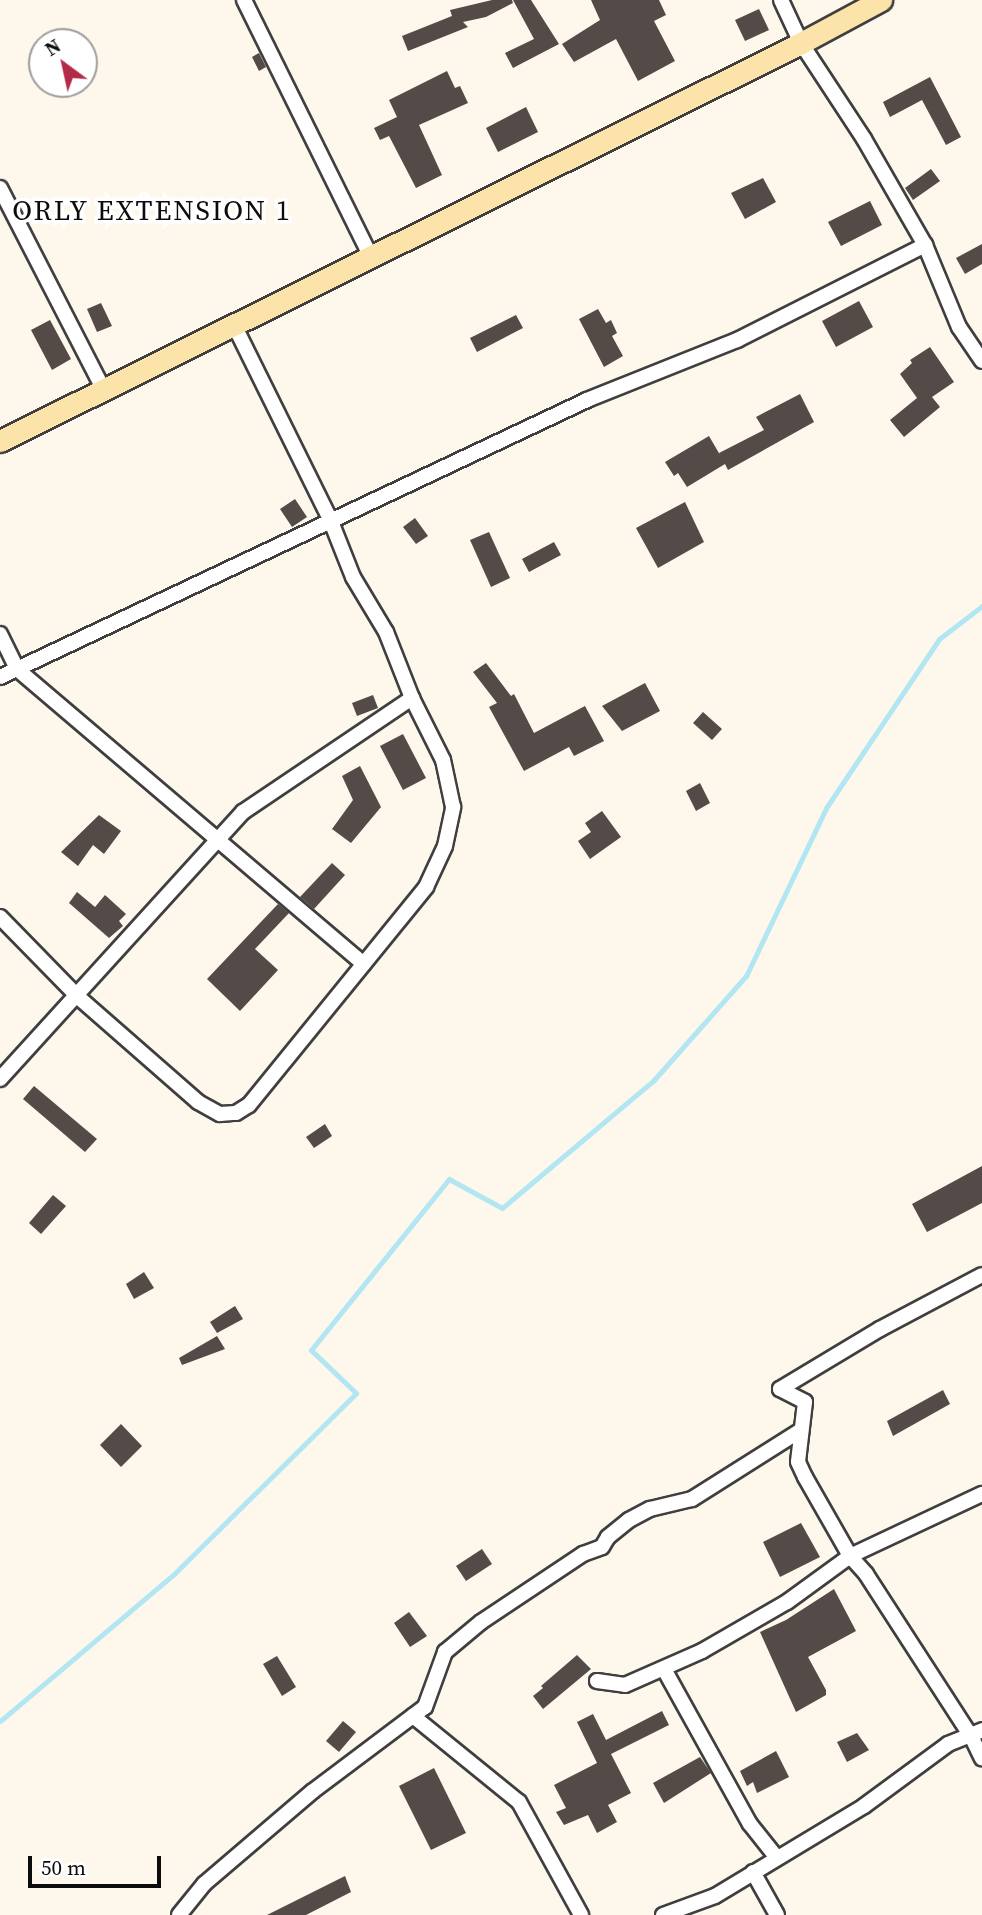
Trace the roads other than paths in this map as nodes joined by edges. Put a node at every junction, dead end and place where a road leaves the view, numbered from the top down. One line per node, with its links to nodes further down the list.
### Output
1 (244, 0): 7 (street)
2 (781, 0): 4 (street)
3 (881, 0): 4 (street)
4 (801, 43): 6 (street); 7 (street)
5 (2, 197): 10 (street)
6 (925, 245): 9 (street); 12 (street)
7 (370, 257): 8 (street)
8 (234, 325): 10 (street); 12 (street)
9 (982, 361)
10 (104, 390): 11 (street)
11 (0, 441)
12 (330, 519): 14 (street); 16 (street)
13 (0, 634): 14 (street)
14 (17, 668): 15 (street); 17 (street)
15 (0, 677)
16 (412, 698): 17 (street); 19 (street)
17 (217, 839): 19 (street); 20 (street)
18 (0, 918): 20 (street)
19 (364, 964): 20 (street)
20 (77, 996): 21 (street)
21 (0, 1079)
22 (982, 1275): 23 (street)
23 (801, 1430): 25 (street); 28 (street)
24 (982, 1494): 25 (street)
25 (850, 1556): 26 (street); 29 (street)
26 (664, 1669): 27 (street); 31 (street)
27 (597, 1681)
28 (413, 1716): 33 (street); 34 (street)
29 (976, 1733): 30 (street); 31 (street)
30 (982, 1759)
31 (777, 1858): 32 (street)
32 (753, 1872): 35 (street); 36 (street)
33 (178, 1915)
34 (581, 1915)
35 (663, 1915)
36 (777, 1915)

